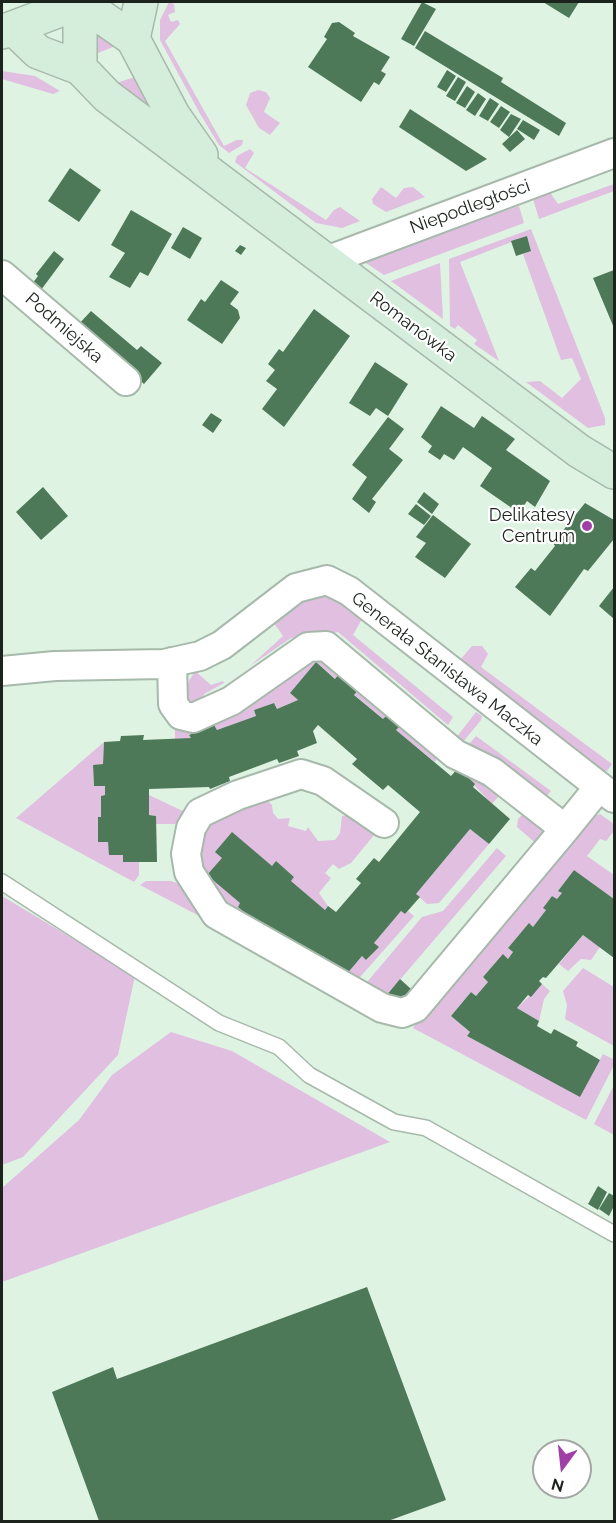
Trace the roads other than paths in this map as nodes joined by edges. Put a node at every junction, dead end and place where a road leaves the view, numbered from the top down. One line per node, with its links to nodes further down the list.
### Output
1 (81, 2): 3 (street); 4 (street, Romanówka); 5 (street)
2 (141, 2): 4 (street)
3 (7, 30): 5 (street, Romanówka)
4 (133, 39): 7 (street, Romanówka)
5 (80, 68): 7 (street, Romanówka)
6 (615, 153): 8 (street, Niepodległości)
7 (215, 176): 8 (street, Romanówka)
8 (326, 261): 11 (street, Romanówka)
9 (2, 275): 10 (street, Podmiejska)
10 (126, 381)
11 (615, 472)
12 (172, 662): 13 (street, Generała Stanisława Maczka); 14 (street, Generała Stanisława Maczka); 16 (street)
13 (2, 671)
14 (607, 793): 16 (street)
15 (384, 823): 16 (street)
16 (566, 829)
17 (2, 882): 18 (lane)
18 (615, 1234)

